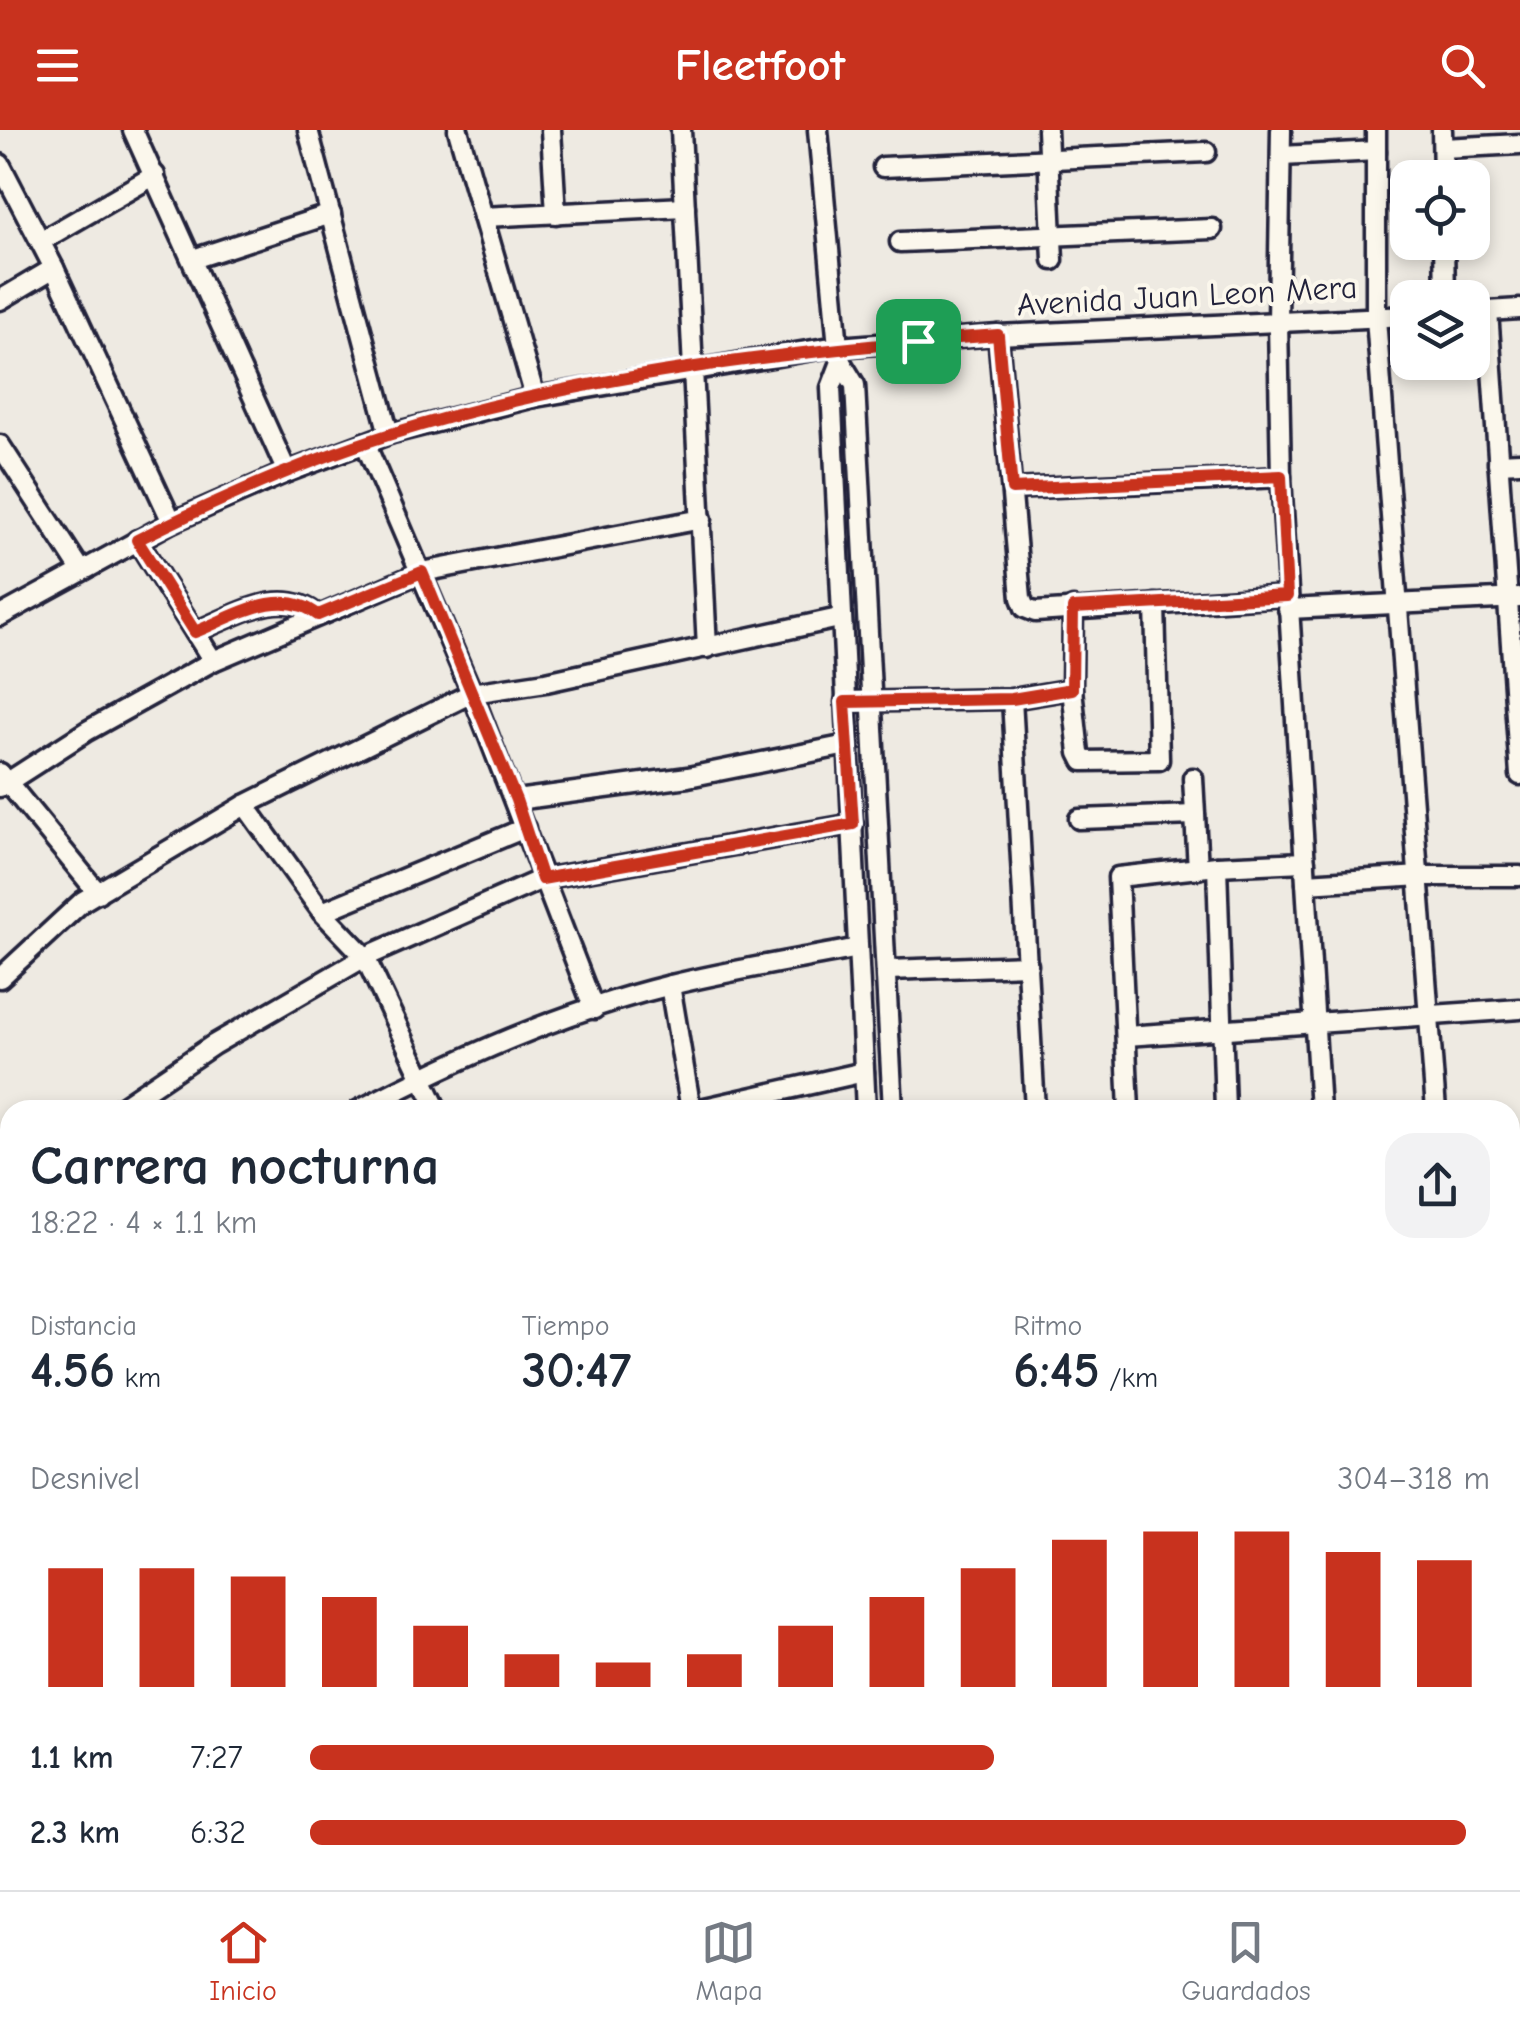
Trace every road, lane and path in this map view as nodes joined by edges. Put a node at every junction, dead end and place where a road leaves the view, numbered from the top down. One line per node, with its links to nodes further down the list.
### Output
1 (133, 130): 18 (street)
2 (308, 130): 20 (street)
3 (458, 130): 22 (street)
4 (550, 130): 21 (street)
5 (680, 130): 19 (street)
6 (818, 130): 37 (street)
7 (1047, 130): 15 (street)
8 (1281, 130): 14 (street)
9 (1376, 130): 12 (street)
10 (1442, 139): 11 (street)
11 (1520, 144)
12 (1376, 151): 14 (street); 34 (street)
13 (1206, 152): 15 (street)
14 (1282, 156): 35 (street)
15 (1048, 158): 17 (street); 24 (street)
16 (0, 164): 25 (street)
17 (884, 167)
18 (155, 176): 25 (street); 27 (street)
19 (685, 207): 21 (street); 38 (street)
20 (331, 214): 27 (street); 41 (street)
21 (556, 214): 22 (street)
22 (483, 218): 40 (street)
23 (1212, 229): 24 (street)
24 (1052, 234): 26 (street); 28 (street)
25 (41, 241): 29 (street)
26 (900, 242)
27 (193, 259): 46 (street)
28 (1054, 260)
29 (54, 268): 30 (street); 50 (street)
30 (0, 300)
31 (1520, 309): 32 (street)
32 (1490, 311)
33 (1390, 317): 34 (street, Avenida Juan Leon Mera)
34 (1376, 318): 35 (street, Avenida Juan Leon Mera); 57 (street)
35 (1278, 322): 36 (street, Avenida Juan Leon Mera); 47 (street)
36 (998, 335): 37 (street, Avenida Juan Leon Mera); 48 (street)
37 (839, 355): 38 (street, Avenida Juan Leon Mera); 61 (street); 69 (street)
38 (693, 370): 40 (street, Avenida Juan Leon Mera); 49 (street)
39 (1488, 380): 45 (street)
40 (534, 397): 41 (street, Avenida Juan Leon Mera)
41 (389, 434): 42 (street, Avenida Juan Leon Mera)
42 (364, 443): 46 (street, Avenida Juan Leon Mera); 53 (street)
43 (0, 446): 52 (street)
44 (1520, 462): 45 (street)
45 (1498, 463): 54 (street)
46 (287, 472): 50 (street, Avenida Juan Leon Mera)
47 (1281, 476): 48 (street); 55 (street)
48 (1012, 489): 58 (street)
49 (702, 520): 53 (street); 63 (street)
50 (172, 522): 51 (street, Avenida Juan Leon Mera)
51 (137, 540): 52 (street, Avenida Juan Leon Mera); 62 (street)
52 (81, 570): 60 (street, Avenida Juan Leon Mera)
53 (422, 572): 59 (street); 66 (street)
54 (1512, 598): 57 (street); 70 (street)
55 (1288, 602): 56 (street); 57 (street); 81 (street)
56 (1155, 604): 58 (street); 65 (street)
57 (1398, 604): 84 (street)
58 (1073, 608): 65 (street)
59 (318, 615): 62 (street); 64 (street)
60 (0, 616)
61 (839, 618): 63 (street); 68 (street)
62 (195, 632): 64 (street)
63 (707, 648): 66 (street)
64 (213, 661): 74 (street)
65 (1072, 689): 67 (street)
66 (472, 693): 75 (street); 76 (street)
67 (1012, 699): 69 (street); 92 (street)
68 (845, 702): 69 (street); 71 (street)
69 (874, 702): 93 (street)
70 (1519, 734): 72 (street)
71 (847, 744): 75 (street); 79 (street)
72 (1520, 774)
73 (1193, 778): 77 (street)
74 (2, 780): 88 (street)
75 (516, 800): 80 (street)
76 (245, 805): 88 (street); 89 (street)
77 (1195, 816): 78 (street); 83 (street)
78 (1079, 819)
79 (853, 824): 86 (street); 90 (street)
80 (524, 828): 86 (street); 89 (street)
81 (1305, 862): 82 (street); 87 (street)
82 (1217, 866): 83 (street); 100 (street)
83 (1198, 869): 101 (street)
84 (1421, 876): 85 (street); 87 (street); 98 (street)
85 (1520, 876)
86 (542, 879): 91 (street); 96 (street)
87 (1306, 883): 99 (street)
88 (98, 892): 94 (street)
89 (322, 912): 91 (street)
90 (858, 948): 95 (street); 102 (street)
91 (364, 956): 103 (street); 104 (street)
92 (1028, 965): 93 (street); 111 (street)
93 (888, 970): 110 (street)
94 (0, 978)
95 (670, 985): 96 (street); 107 (street)
96 (594, 1008): 103 (street)
97 (1520, 1009): 98 (street)
98 (1431, 1015): 99 (street); 115 (street)
99 (1314, 1023): 100 (street); 114 (street)
100 (1224, 1030): 101 (street); 113 (street)
101 (1126, 1036): 112 (street)
102 (864, 1072): 108 (street); 109 (street)
103 (420, 1078): 105 (street); 106 (street)
104 (133, 1100)
105 (379, 1100)
106 (432, 1100)
107 (691, 1100)
108 (733, 1100)
109 (865, 1100)
110 (893, 1100)
111 (1035, 1100)
112 (1129, 1100)
113 (1225, 1100)
114 (1319, 1100)
115 (1435, 1100)

